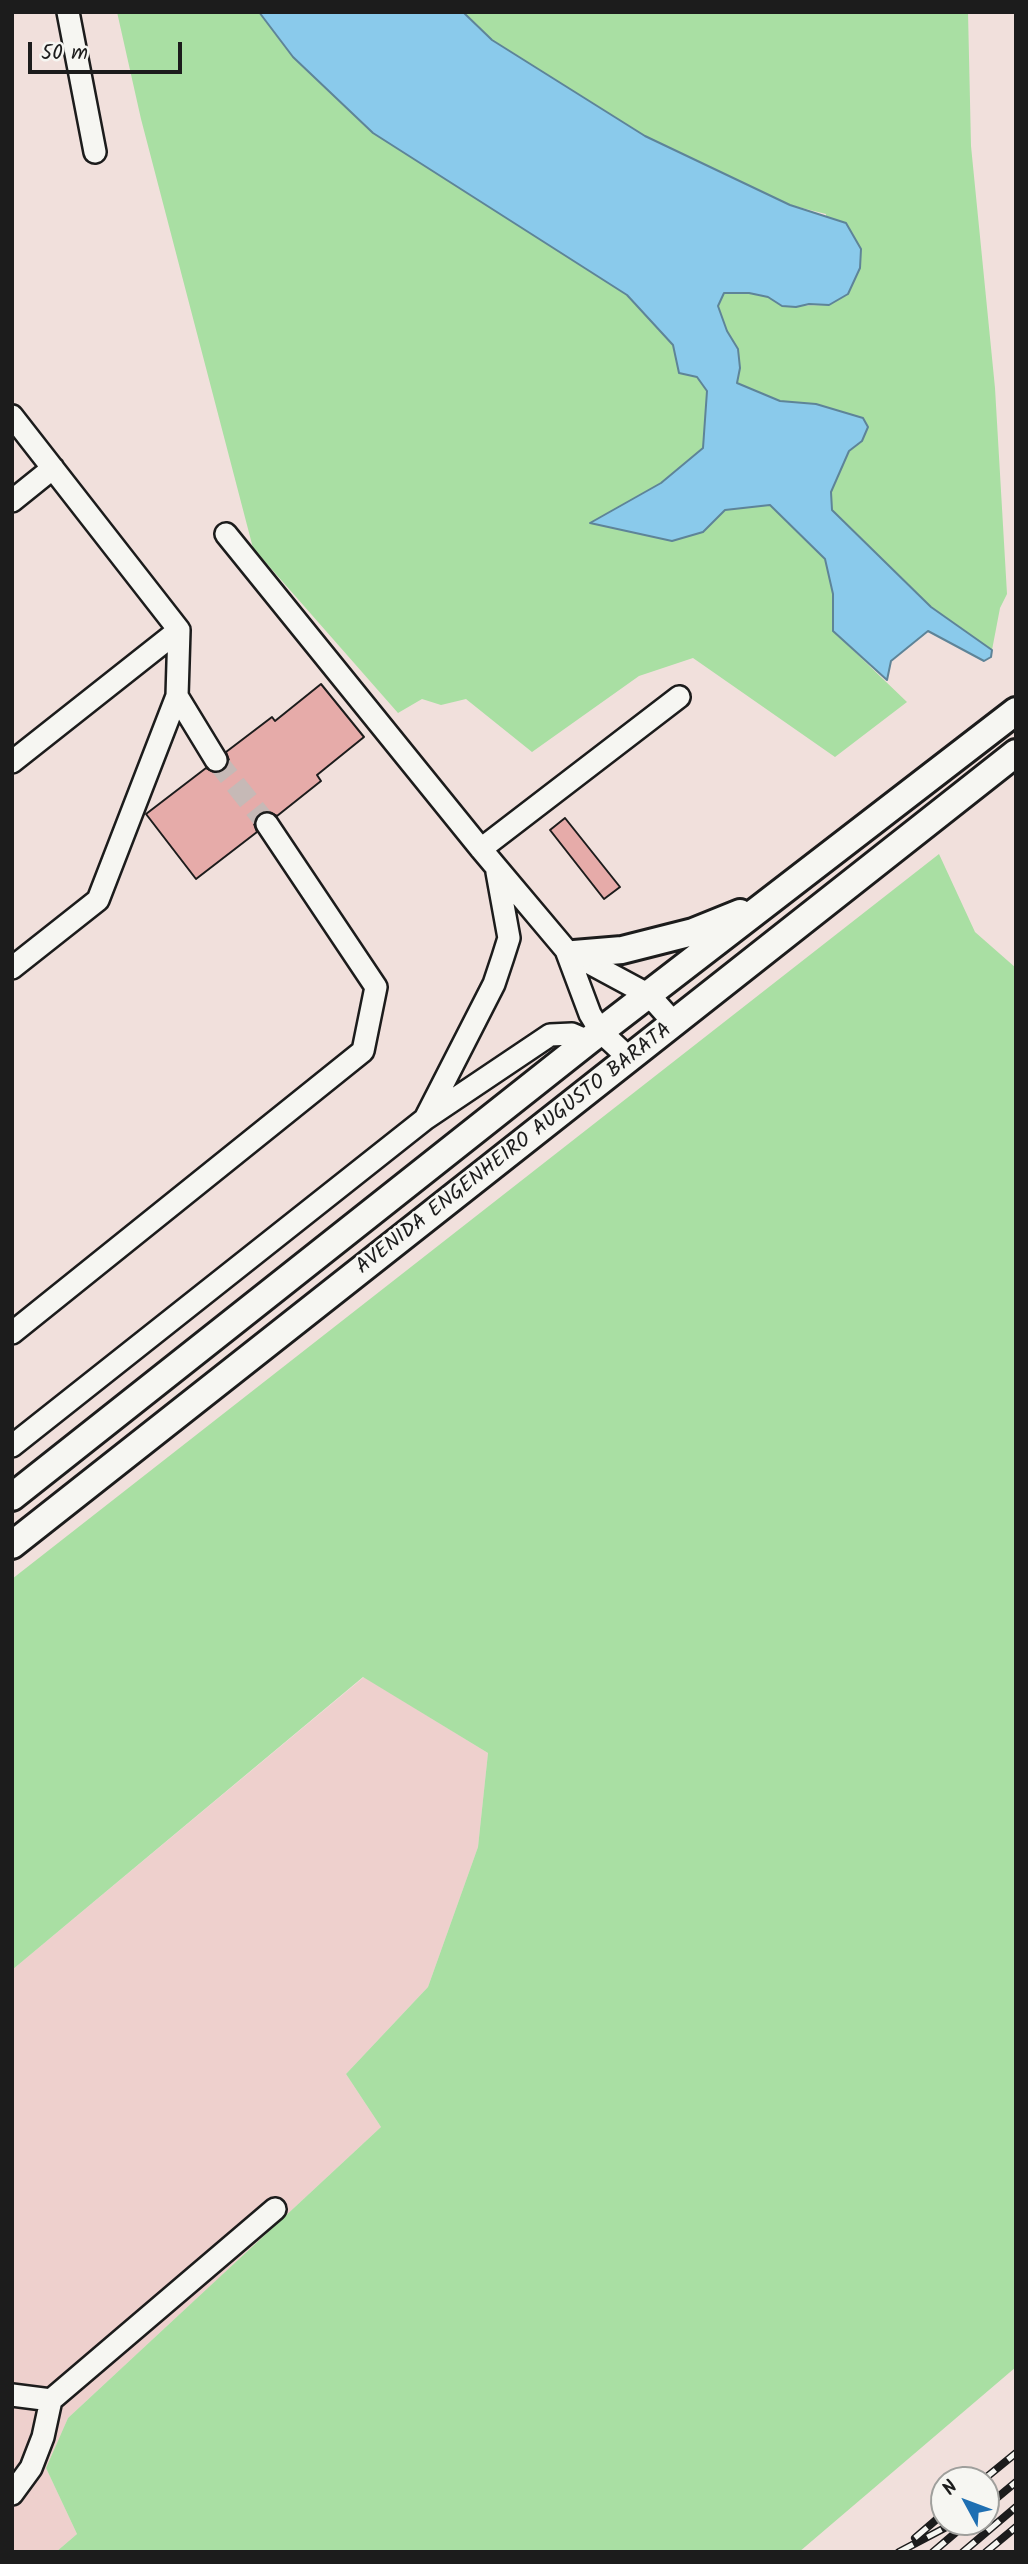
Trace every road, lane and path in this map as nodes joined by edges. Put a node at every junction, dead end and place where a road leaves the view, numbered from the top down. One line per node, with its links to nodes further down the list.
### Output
1 (68, 12): 2 (lane)
2 (96, 152)
3 (12, 416): 4 (lane)
4 (53, 468): 5 (lane); 7 (lane)
5 (12, 501)
6 (226, 534): 15 (lane)
7 (178, 630): 8 (lane); 13 (lane)
8 (177, 696): 12 (lane); 19 (lane)
9 (679, 697): 15 (lane)
10 (1016, 711): 17 (main road, AVENIDA ENGENHEIRO AUGUSTO BARATA)
11 (1016, 753): 21 (main road, AVENIDA ENGENHEIRO AUGUSTO BARATA)
12 (216, 760)
13 (12, 762)
14 (267, 824): 25 (lane)
15 (481, 849): 16 (lane)
16 (495, 867): 18 (lane); 24 (lane)
17 (776, 897): 18 (main road); 20 (main road, AVENIDA ENGENHEIRO AUGUSTO BARATA)
18 (570, 952): 20 (lane); 22 (lane)
19 (12, 968)
20 (649, 995): 21 (lane); 22 (main road, AVENIDA ENGENHEIRO AUGUSTO BARATA)
21 (674, 1024): 23 (main road, AVENIDA ENGENHEIRO AUGUSTO BARATA)
22 (595, 1037): 23 (lane); 24 (lane); 27 (main road, AVENIDA ENGENHEIRO AUGUSTO BARATA)
23 (630, 1059): 28 (main road, AVENIDA ENGENHEIRO AUGUSTO BARATA)
24 (425, 1119): 26 (lane)
25 (12, 1333)
26 (12, 1446)
27 (12, 1497)
28 (12, 1545)
29 (275, 2209): 31 (lane)
30 (12, 2395): 31 (lane)
31 (51, 2400): 32 (lane)
32 (12, 2494)

